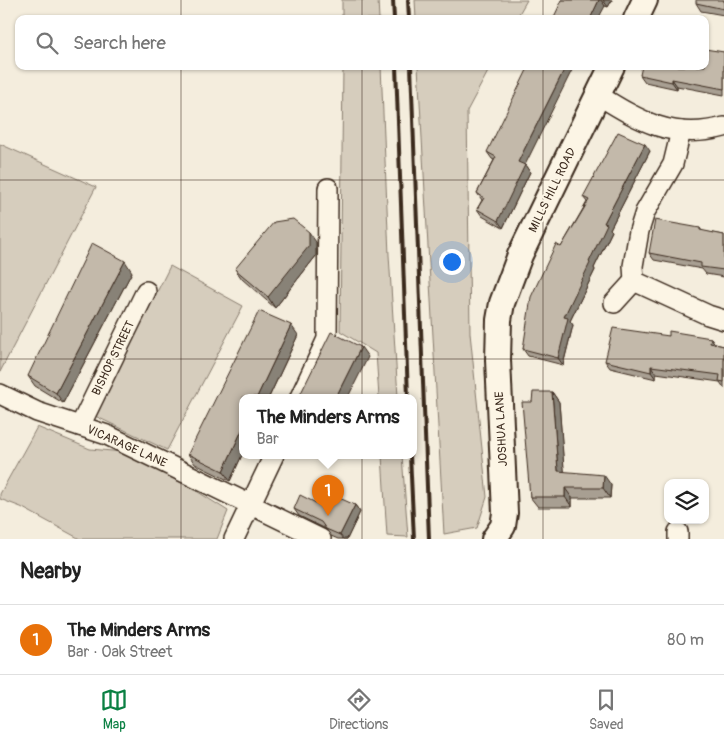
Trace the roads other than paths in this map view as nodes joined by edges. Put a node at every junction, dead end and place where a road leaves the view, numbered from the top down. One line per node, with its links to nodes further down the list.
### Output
1 (645, 0): 2 (street)
2 (638, 15)
3 (610, 70): 4 (street, MILLS HILL ROAD)
4 (598, 95): 6 (street); 11 (street, MILLS HILL ROAD)
5 (724, 127): 6 (street)
6 (681, 131): 8 (street)
7 (328, 188): 14 (street)
8 (634, 281): 10 (street); 12 (street)
9 (146, 290): 15 (street, BISHOP STREET)
10 (614, 304)
11 (500, 316): 18 (street, JOSHUA LANE)
12 (724, 320)
13 (0, 394): 15 (street, VICARAGE LANE)
14 (301, 394)
15 (80, 426): 17 (street, VICARAGE LANE)
16 (272, 459): 17 (street)
17 (251, 504): 19 (street); 20 (street, VICARAGE LANE)
18 (498, 538)
19 (234, 539)
20 (321, 539)

